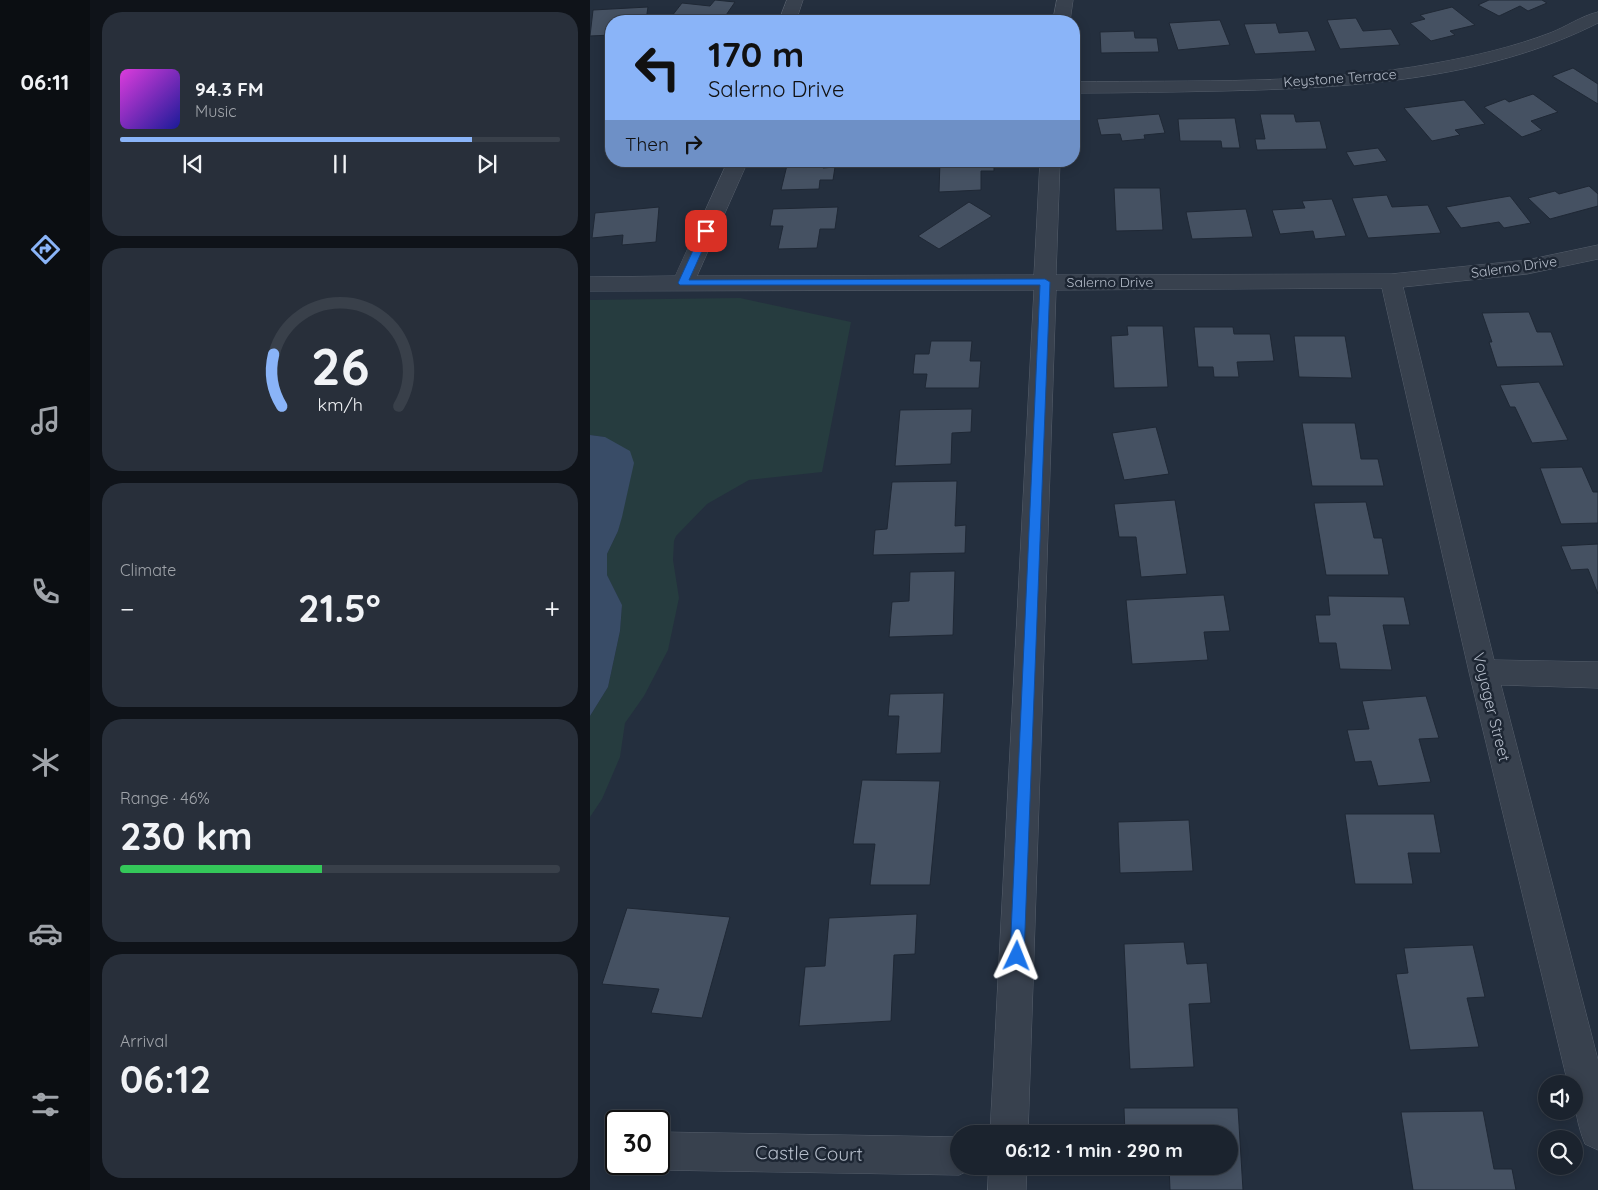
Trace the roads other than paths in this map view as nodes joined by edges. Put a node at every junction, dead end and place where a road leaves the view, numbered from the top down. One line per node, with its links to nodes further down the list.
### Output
1 (794, 0): 3 (street)
2 (1065, 0): 4 (street)
3 (790, 15)
4 (1063, 15)
5 (1598, 16): 6 (street, Keystone Terrace)
6 (1080, 88)
7 (735, 167): 12 (street)
8 (1050, 167): 11 (street)
9 (1598, 252): 10 (street, Salerno Drive)
10 (1391, 281): 11 (street, Salerno Drive); 14 (street, Voyager Street)
11 (1045, 282): 12 (street, Salerno Drive); 16 (street)
12 (683, 283): 13 (street, Salerno Drive)
13 (590, 284)
14 (1483, 672): 15 (street); 17 (street, Voyager Street)
15 (1598, 675)
16 (1009, 1125)
17 (1598, 1131)
18 (670, 1151): 19 (street, Castle Court)
19 (950, 1156)
20 (1008, 1175): 21 (street)
21 (1007, 1190)

